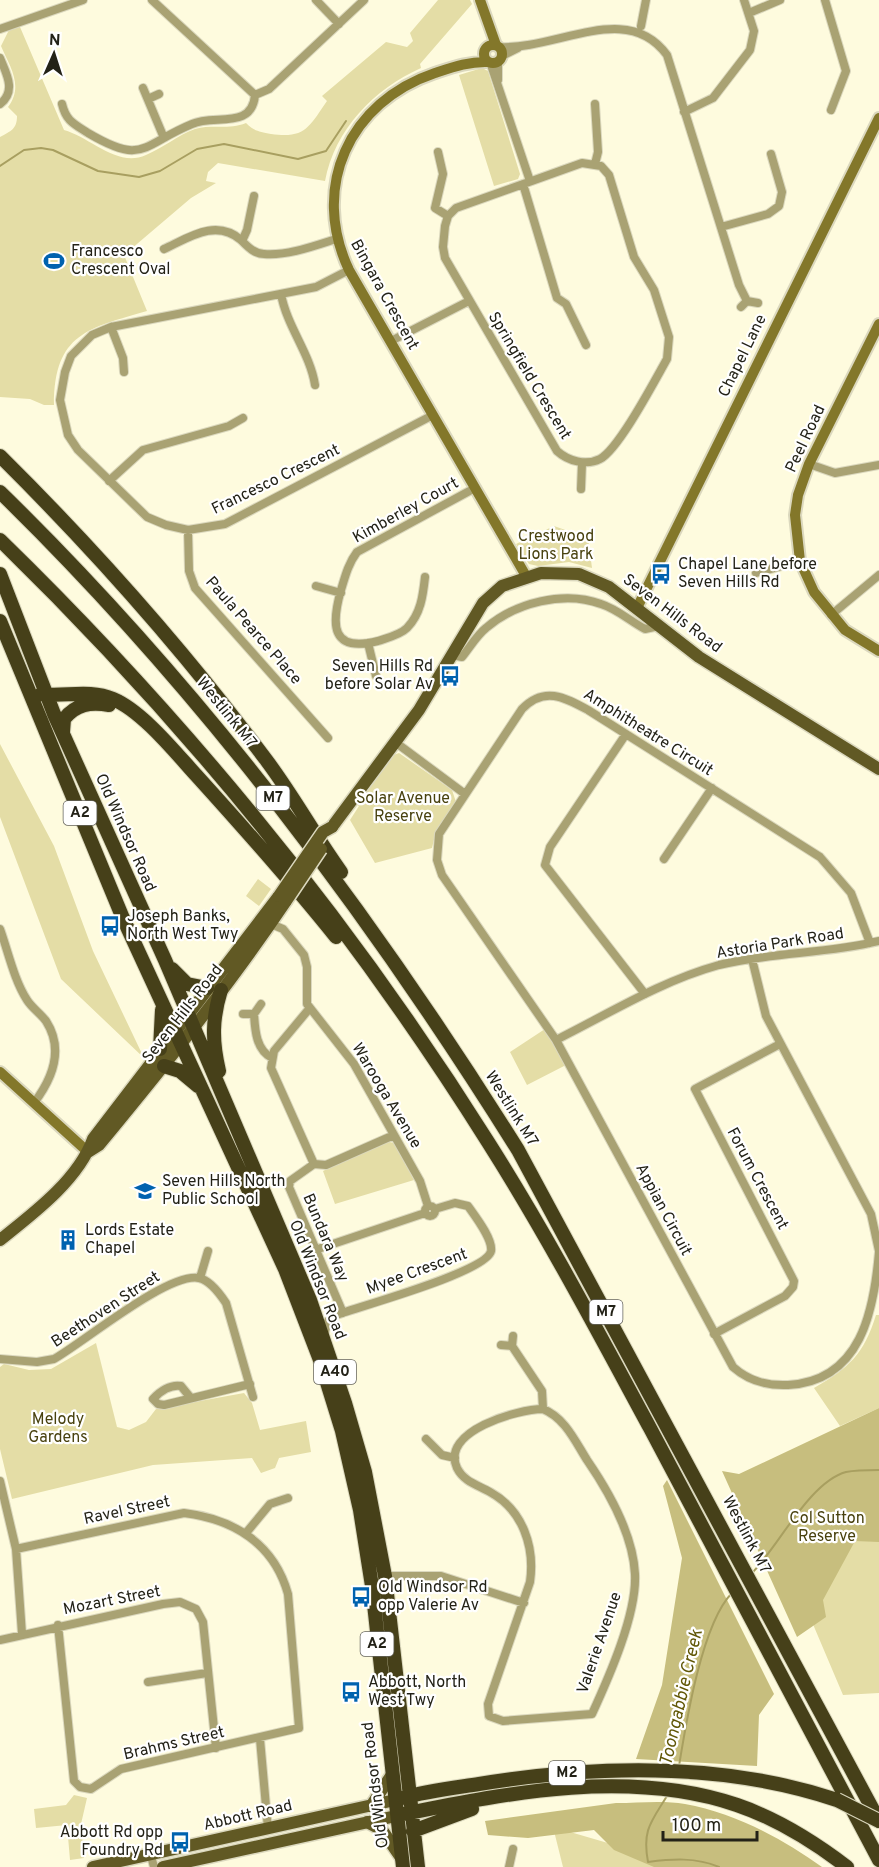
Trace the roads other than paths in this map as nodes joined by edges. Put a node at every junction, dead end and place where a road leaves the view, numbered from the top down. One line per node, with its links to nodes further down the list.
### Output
1 (82, 0): 15 (street)
2 (152, 0): 20 (street)
3 (316, 0): 13 (street)
4 (364, 0): 13 (street)
5 (480, 0): 16 (street)
6 (646, 0): 14 (street)
7 (744, 0): 10 (street)
8 (780, 0): 10 (street)
9 (825, 0): 25 (street)
10 (749, 13): 26 (street)
11 (600, 21): 16 (street, Bingara Crescent)
12 (632, 22): 14 (street)
13 (339, 24): 20 (street)
14 (641, 26): 26 (street)
15 (0, 29)
16 (493, 54): 32 (street); 36 (street, Bingara Crescent)
17 (0, 58): 22 (street)
18 (143, 88): 21 (street)
19 (159, 94): 21 (street)
20 (255, 94): 28 (street)
21 (148, 99): 28 (street)
22 (0, 104)
23 (62, 104): 28 (street)
24 (595, 104): 31 (street)
25 (831, 110)
26 (684, 112): 35 (street)
27 (879, 118): 71 (street, Chapel Lane)
28 (164, 138)
29 (438, 152): 34 (street)
30 (771, 154): 35 (street)
31 (595, 164): 32 (street); 54 (street)
32 (526, 182): 34 (street); 48 (street)
33 (254, 196): 37 (street)
34 (448, 216): 41 (street, Springfield Crescent)
35 (721, 227): 42 (street)
36 (336, 239): 37 (street); 39 (street, Bingara Crescent)
37 (242, 241): 38 (street)
38 (164, 249)
39 (349, 270): 40 (street, Francesco Crescent); 47 (street, Bingara Crescent)
40 (281, 294): 46 (street, Francesco Crescent); 50 (street)
41 (469, 301): 47 (street); 54 (street, Springfield Crescent)
42 (747, 301): 43 (street); 44 (street)
43 (758, 303)
44 (741, 308)
45 (879, 324): 55 (street, Peel Road)
46 (111, 327): 49 (street); 57 (street, Francesco Crescent)
47 (391, 341): 51 (street, Bingara Crescent)
48 (586, 345)
49 (124, 372)
50 (315, 386)
51 (434, 415): 58 (street, Bingara Crescent); 61 (street, Francesco Crescent)
52 (243, 418): 57 (street)
53 (0, 456): 114 (highway)
54 (582, 462): 59 (street)
55 (809, 464): 56 (street); 63 (street, Peel Road)
56 (879, 465)
57 (109, 481): 61 (street, Francesco Crescent)
58 (475, 488): 67 (street, Bingara Crescent); 70 (street, Kimberley Court)
59 (581, 489)
60 (0, 492): 114 (highway, Westlink M7 / M7)
61 (188, 530): 83 (street, Paula Pearce Place)
62 (0, 540): 103 (highway, Westlink M7 / M7)
63 (800, 561): 64 (street); 72 (street, Peel Road)
64 (756, 573)
65 (0, 574): 80 (highway, Old Windsor Road / A40)
66 (879, 575): 72 (street)
67 (526, 576): 71 (main road, Seven Hills Road); 77 (main road, Seven Hills Road)
68 (425, 577): 75 (street)
69 (316, 586): 70 (street)
70 (340, 593): 75 (street, Kimberley Court)
71 (637, 608): 74 (main road, Seven Hills Road)
72 (831, 615): 76 (street, Peel Road)
73 (0, 621): 78 (highway, Old Windsor Road / A2)
74 (659, 626): 77 (street); 86 (main road, Seven Hills Road)
75 (368, 643): 79 (street)
76 (879, 651)
77 (453, 655): 84 (main road, Seven Hills Road)
78 (21, 674): 80 (highway); 100 (highway, Old Windsor Road / A2)
79 (376, 676)
80 (47, 695): 82 (highway, Old Windsor Road / A40); 85 (highway)
81 (627, 734): 87 (street, Amphitheatre Circuit); 88 (street, Amphitheatre Circuit); 101 (street)
82 (64, 736): 85 (highway); 97 (highway, Old Windsor Road / A40)
83 (328, 738)
84 (395, 742): 88 (street); 90 (main road, Seven Hills Road, bridge)
85 (172, 749): 103 (highway)
86 (878, 764)
87 (712, 788): 89 (street); 95 (street, Amphitheatre Circuit)
88 (465, 794): 110 (street, Amphitheatre Circuit)
89 (664, 859)
90 (280, 900): 91 (main road, Seven Hills Road); 92 (main road, Seven Hills Road)
91 (272, 924): 92 (main road); 99 (main road, Seven Hills Road); 104 (street)
92 (256, 927): 98 (main road, Seven Hills Road)
93 (0, 929): 118 (street)
94 (879, 941): 95 (street, Astoria Park Road)
95 (870, 943): 96 (street, Astoria Park Road)
96 (752, 959): 101 (street, Astoria Park Road); 111 (street, Appian Circuit)
97 (165, 960): 98 (highway); 105 (highway, Old Windsor Road / A40)
98 (207, 988): 105 (main road, Seven Hills Road)
99 (221, 990): 108 (main road, Seven Hills Road); 119 (highway)
100 (159, 993): 109 (highway, Old Windsor Road / A2); 112 (highway)
101 (645, 994): 110 (street, Astoria Park Road)
102 (261, 1004): 107 (street)
103 (394, 1004): 172 (highway, Westlink M7 / M7)
104 (309, 1009): 113 (street); 120 (street, Warooga Avenue)
105 (187, 1014): 108 (highway, Old Windsor Road / A40); 109 (main road, Seven Hills Road)
106 (243, 1014): 107 (street)
107 (254, 1014): 113 (street)
108 (193, 1028): 109 (main road, Seven Hills Road); 119 (highway, Old Windsor Road / A40)
109 (178, 1037): 112 (main road, Seven Hills Road); 115 (main road, Seven Hills Road); 117 (highway, Old Windsor Road / A2)
110 (556, 1040): 132 (street, Appian Circuit)
111 (780, 1044): 127 (street, Appian Circuit); 132 (street, Forum Crescent)
112 (160, 1050): 121 (main road, Seven Hills Road)
113 (272, 1058): 122 (street)
114 (462, 1060): 167 (highway, Westlink M7 / M7)
115 (164, 1066): 117 (highway); 121 (main road, Seven Hills Road)
116 (0, 1072): 118 (street)
117 (204, 1092): 150 (highway, Old Windsor Road / A2)
118 (34, 1102): 121 (street)
119 (226, 1102): 129 (highway, Old Windsor Road / A40)
120 (394, 1135): 122 (street, Bundara Way); 123 (street, Warooga Avenue)
121 (88, 1152): 124 (main road, Seven Hills Road)
122 (314, 1164): 125 (street, Bundara Way)
123 (429, 1210): 125 (street, Myee Crescent); 130 (street, Myee Crescent)
124 (0, 1240)
125 (315, 1250): 130 (street, Bundara Way)
126 (208, 1251): 128 (street)
127 (879, 1251): 132 (street, Appian Circuit)
128 (200, 1278): 137 (street, Beethoven Street); 138 (street)
129 (310, 1300): 131 (street); 133 (highway, Old Windsor Road / A40)
130 (342, 1313): 131 (street, Myee Crescent)
131 (333, 1316): 133 (street)
132 (714, 1334)
133 (323, 1336): 150 (highway, Old Windsor Road / A40)
134 (513, 1336): 136 (street)
135 (501, 1346): 136 (street)
136 (512, 1346): 141 (street)
137 (0, 1359)
138 (250, 1384): 139 (street); 140 (street)
139 (190, 1397)
140 (253, 1397)
141 (543, 1409): 145 (street); 151 (street, Valerie Avenue)
142 (426, 1439): 143 (street)
143 (432, 1446): 144 (street); 145 (street)
144 (425, 1453)
145 (455, 1458): 151 (street)
146 (0, 1481): 149 (street)
147 (288, 1498): 148 (street)
148 (246, 1533): 149 (street, Ravel Street); 157 (street, Ravel Street)
149 (16, 1550): 153 (street)
150 (378, 1578): 151 (street); 160 (highway, Old Windsor Road / A2); 161 (highway, Old Windsor Road / A40)
151 (524, 1603)
152 (58, 1625): 153 (street, Mozart Street); 155 (street, Mozart Street); 159 (street, Brahms Street)
153 (22, 1634): 154 (street, Mozart Street)
154 (0, 1640)
155 (207, 1673): 156 (street); 159 (street, Mozart Street)
156 (148, 1682)
157 (299, 1728): 158 (street, Brahms Street)
158 (260, 1739): 159 (street, Brahms Street); 169 (street)
159 (216, 1748)
160 (391, 1776): 162 (highway, Old Windsor Road / A2); 164 (main road)
161 (411, 1796): 162 (highway, Abbott Road); 165 (highway, Old Windsor Road / A40); 167 (highway, M2, bridge)
162 (394, 1800): 164 (main road, Abbott Road); 166 (highway, Old Windsor Road / A2)
163 (483, 1800): 165 (highway, M2); 170 (highway, M2); 179 (highway, M2)
164 (371, 1806): 169 (main road, Abbott Road)
165 (411, 1813): 166 (highway); 170 (highway, Old Windsor Road / A40)
166 (396, 1816): 168 (main road, Abbott Road); 174 (highway, Old Windsor Road)
167 (879, 1821)
168 (367, 1822): 174 (main road); 176 (main road, Abbott Road)
169 (268, 1829): 173 (main road, Abbott Road)
170 (413, 1831): 177 (highway, Old Windsor Road / A40)
171 (513, 1849): 178 (street)
172 (879, 1860)
173 (153, 1861): 175 (main road, Abbott Road)
174 (402, 1863)
175 (93, 1867)
176 (163, 1867)
177 (418, 1867)
178 (509, 1867)
179 (847, 1867)

